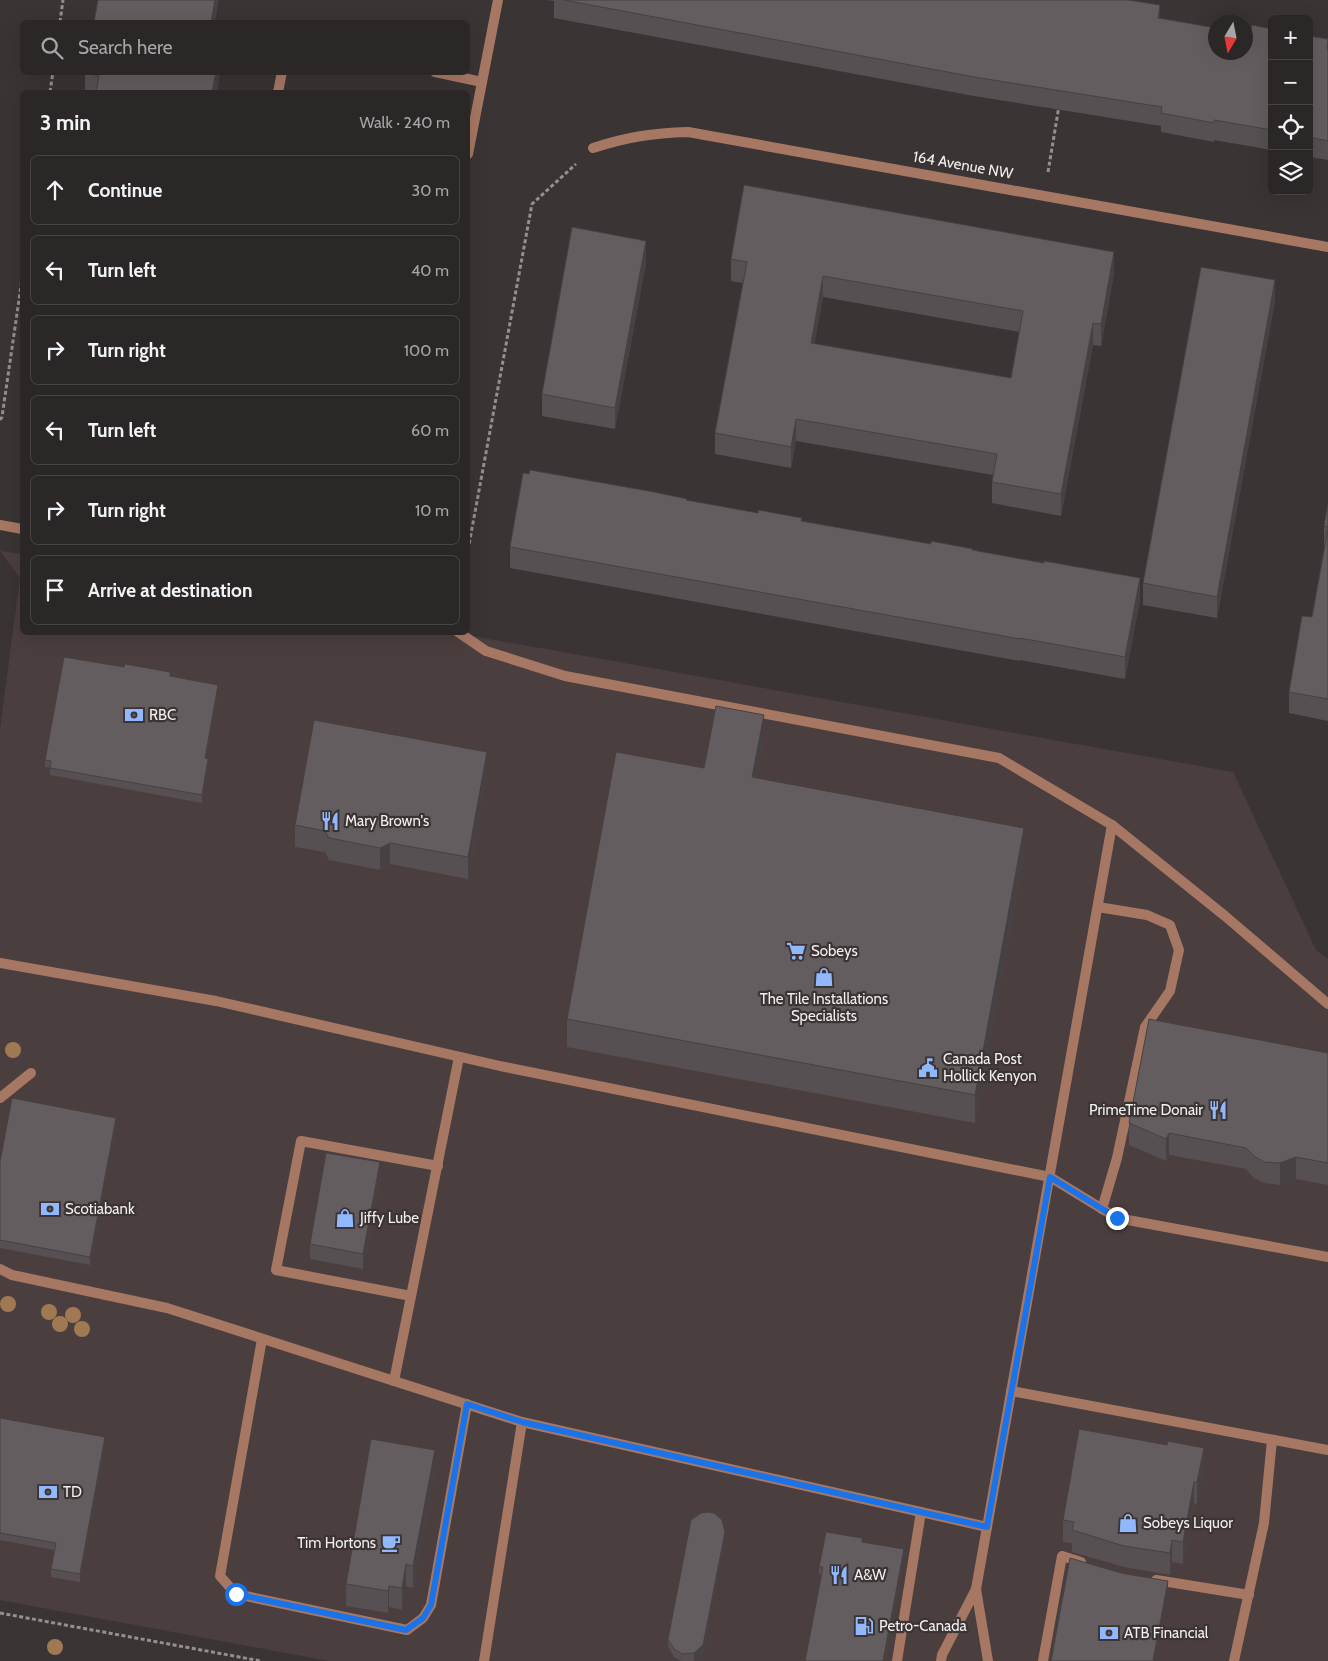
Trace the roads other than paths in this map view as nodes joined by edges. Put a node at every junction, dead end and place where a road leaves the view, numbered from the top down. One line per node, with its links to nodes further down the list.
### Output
1 (498, 0): 4 (street)
2 (281, 75): 5 (street)
3 (449, 75): 4 (street)
4 (482, 82): 6 (street)
5 (278, 90)
6 (470, 144)
7 (593, 148): 8 (street, 164 Avenue NW)
8 (1328, 247)
9 (0, 525): 10 (street)
10 (20, 529)
11 (462, 635): 12 (street)
12 (1112, 825): 13 (street); 15 (street)
13 (1098, 907): 20 (street); 21 (street)
14 (0, 963): 16 (street)
15 (1328, 1004)
16 (459, 1057): 19 (street); 20 (street)
17 (31, 1073): 18 (street)
18 (0, 1098)
19 (438, 1166): 24 (street); 24 (street)
20 (1050, 1177): 21 (street); 27 (street)
21 (1102, 1209): 22 (street)
22 (1328, 1258)
23 (0, 1269): 25 (street)
24 (411, 1296): 26 (street)
25 (262, 1339): 26 (street); 28 (street)
26 (394, 1381): 28 (street)
27 (1012, 1391): 30 (street); 33 (street)
28 (467, 1404): 29 (street)
29 (522, 1422): 32 (street); 38 (street)
30 (1272, 1440): 31 (street); 37 (street)
31 (1328, 1450)
32 (922, 1512): 33 (street); 39 (street)
33 (987, 1527): 36 (street)
34 (1088, 1564): 42 (street)
35 (1142, 1578): 37 (street)
36 (976, 1589): 40 (street); 41 (street)
37 (1249, 1595): 43 (street)
38 (484, 1661)
39 (897, 1661)
40 (941, 1661)
41 (988, 1661)
42 (1043, 1661)
43 (1234, 1661)

